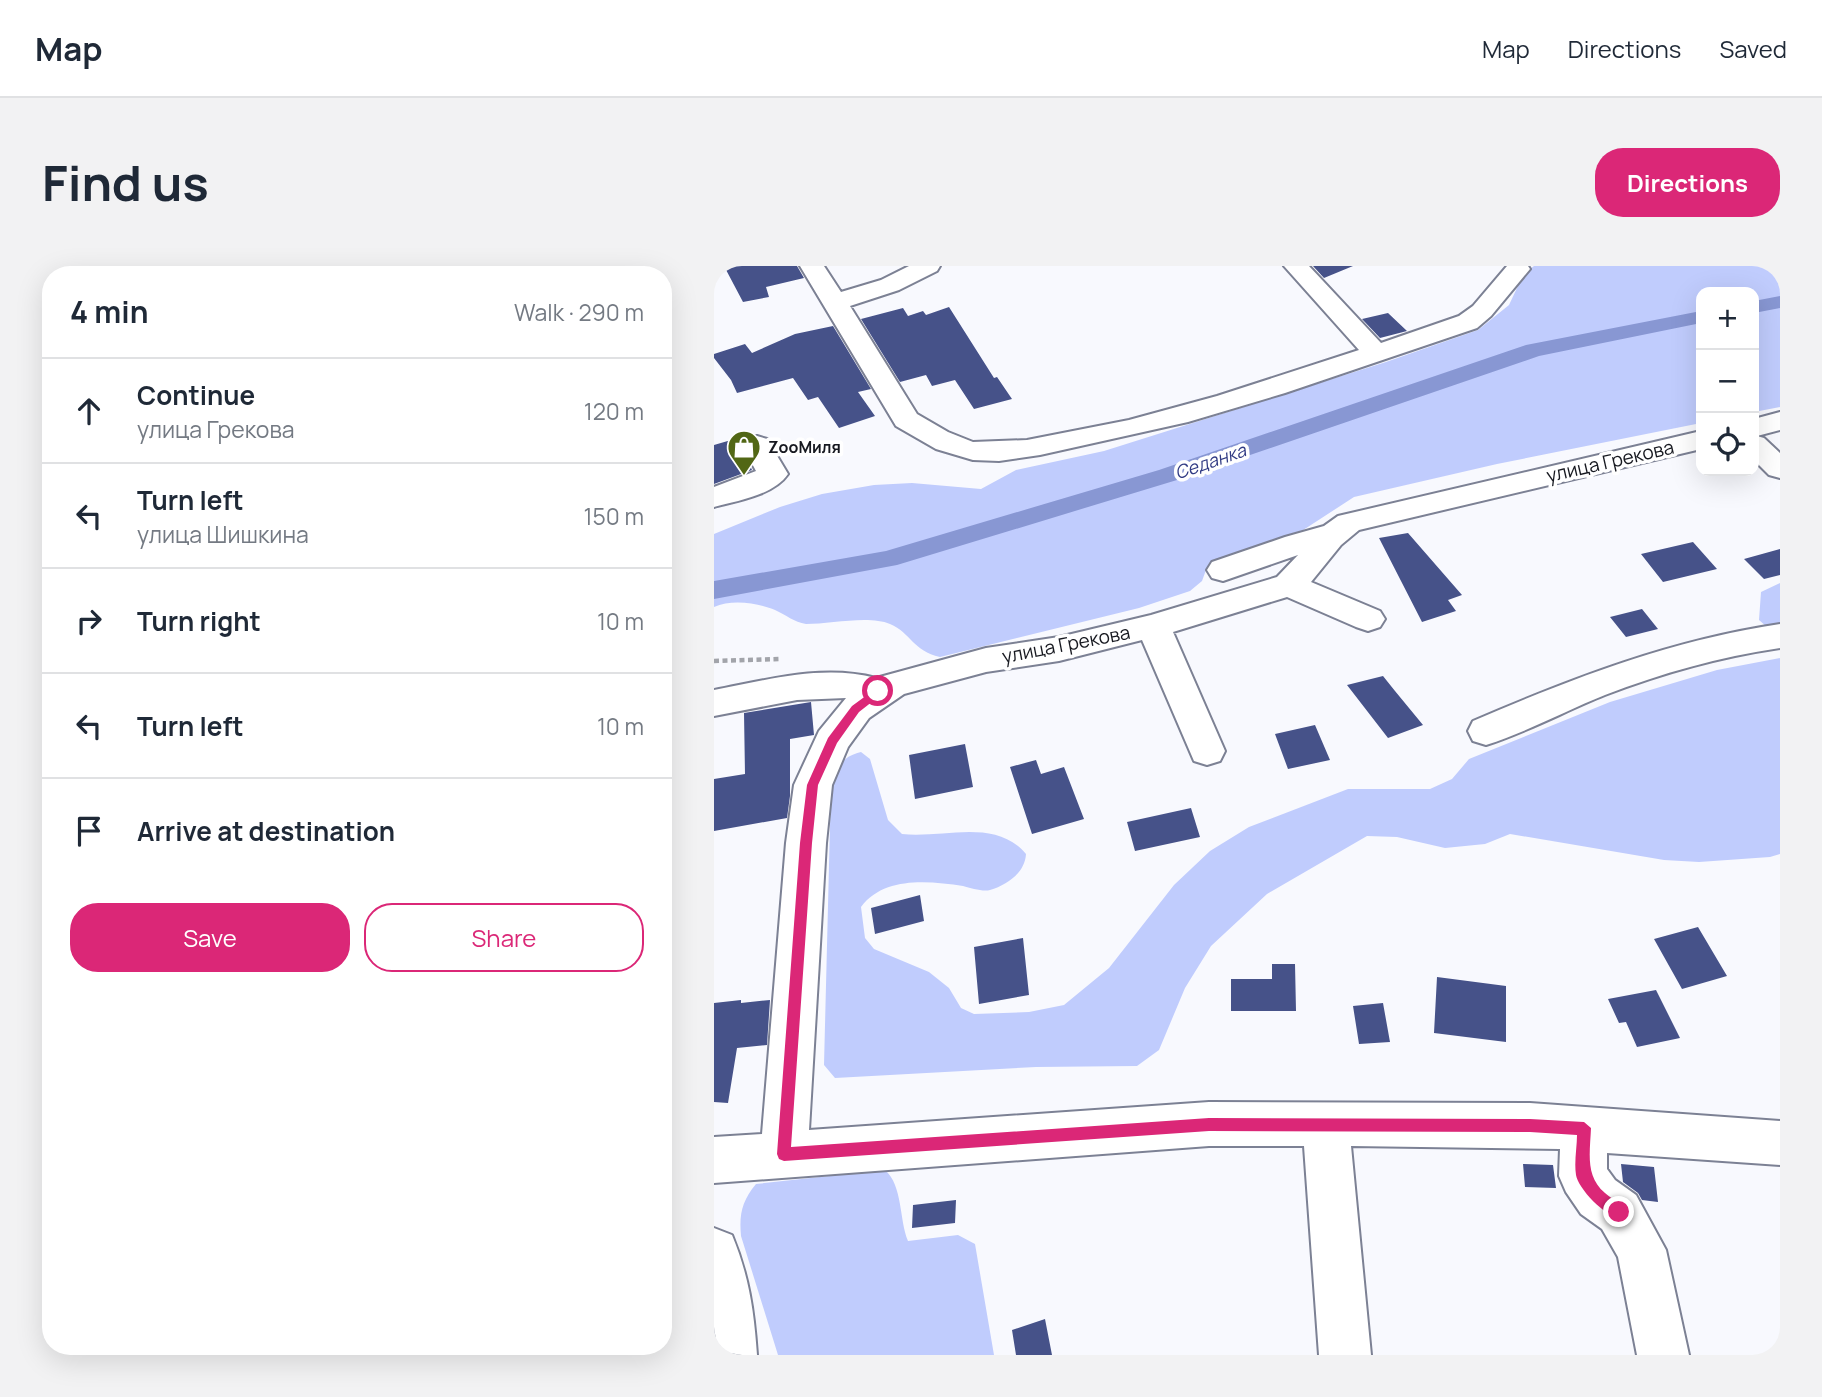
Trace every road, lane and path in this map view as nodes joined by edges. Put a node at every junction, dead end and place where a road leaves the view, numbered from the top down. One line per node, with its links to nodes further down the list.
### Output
1 (812, 266): 5 (street)
2 (928, 266): 5 (street)
3 (1296, 267): 6 (street)
4 (1518, 269): 6 (street)
5 (834, 303): 6 (street)
6 (1376, 353)
7 (1780, 421): 8 (street)
8 (1759, 427)
9 (1696, 441): 14 (street, улица Грекова)
10 (757, 445): 13 (street)
11 (1759, 449): 12 (street)
12 (1780, 469)
13 (714, 497)
14 (1330, 535): 15 (street); 16 (street, улица Грекова)
15 (1223, 570)
16 (1289, 585): 17 (street); 18 (street, улица Грекова)
17 (1368, 619)
18 (1153, 626): 20 (street, улица Грекова); 23 (street)
19 (1780, 636): 22 (street)
20 (878, 691): 21 (street); 27 (street, улица Грекова)
21 (714, 703)
22 (1486, 731)
23 (1207, 751)
24 (1326, 1124): 25 (street); 27 (street); 31 (street)
25 (1584, 1128): 26 (street); 32 (street)
26 (1780, 1143)
27 (784, 1154): 28 (street)
28 (714, 1160)
29 (714, 1253): 30 (street)
30 (731, 1355)
31 (1345, 1355)
32 (1663, 1355)

